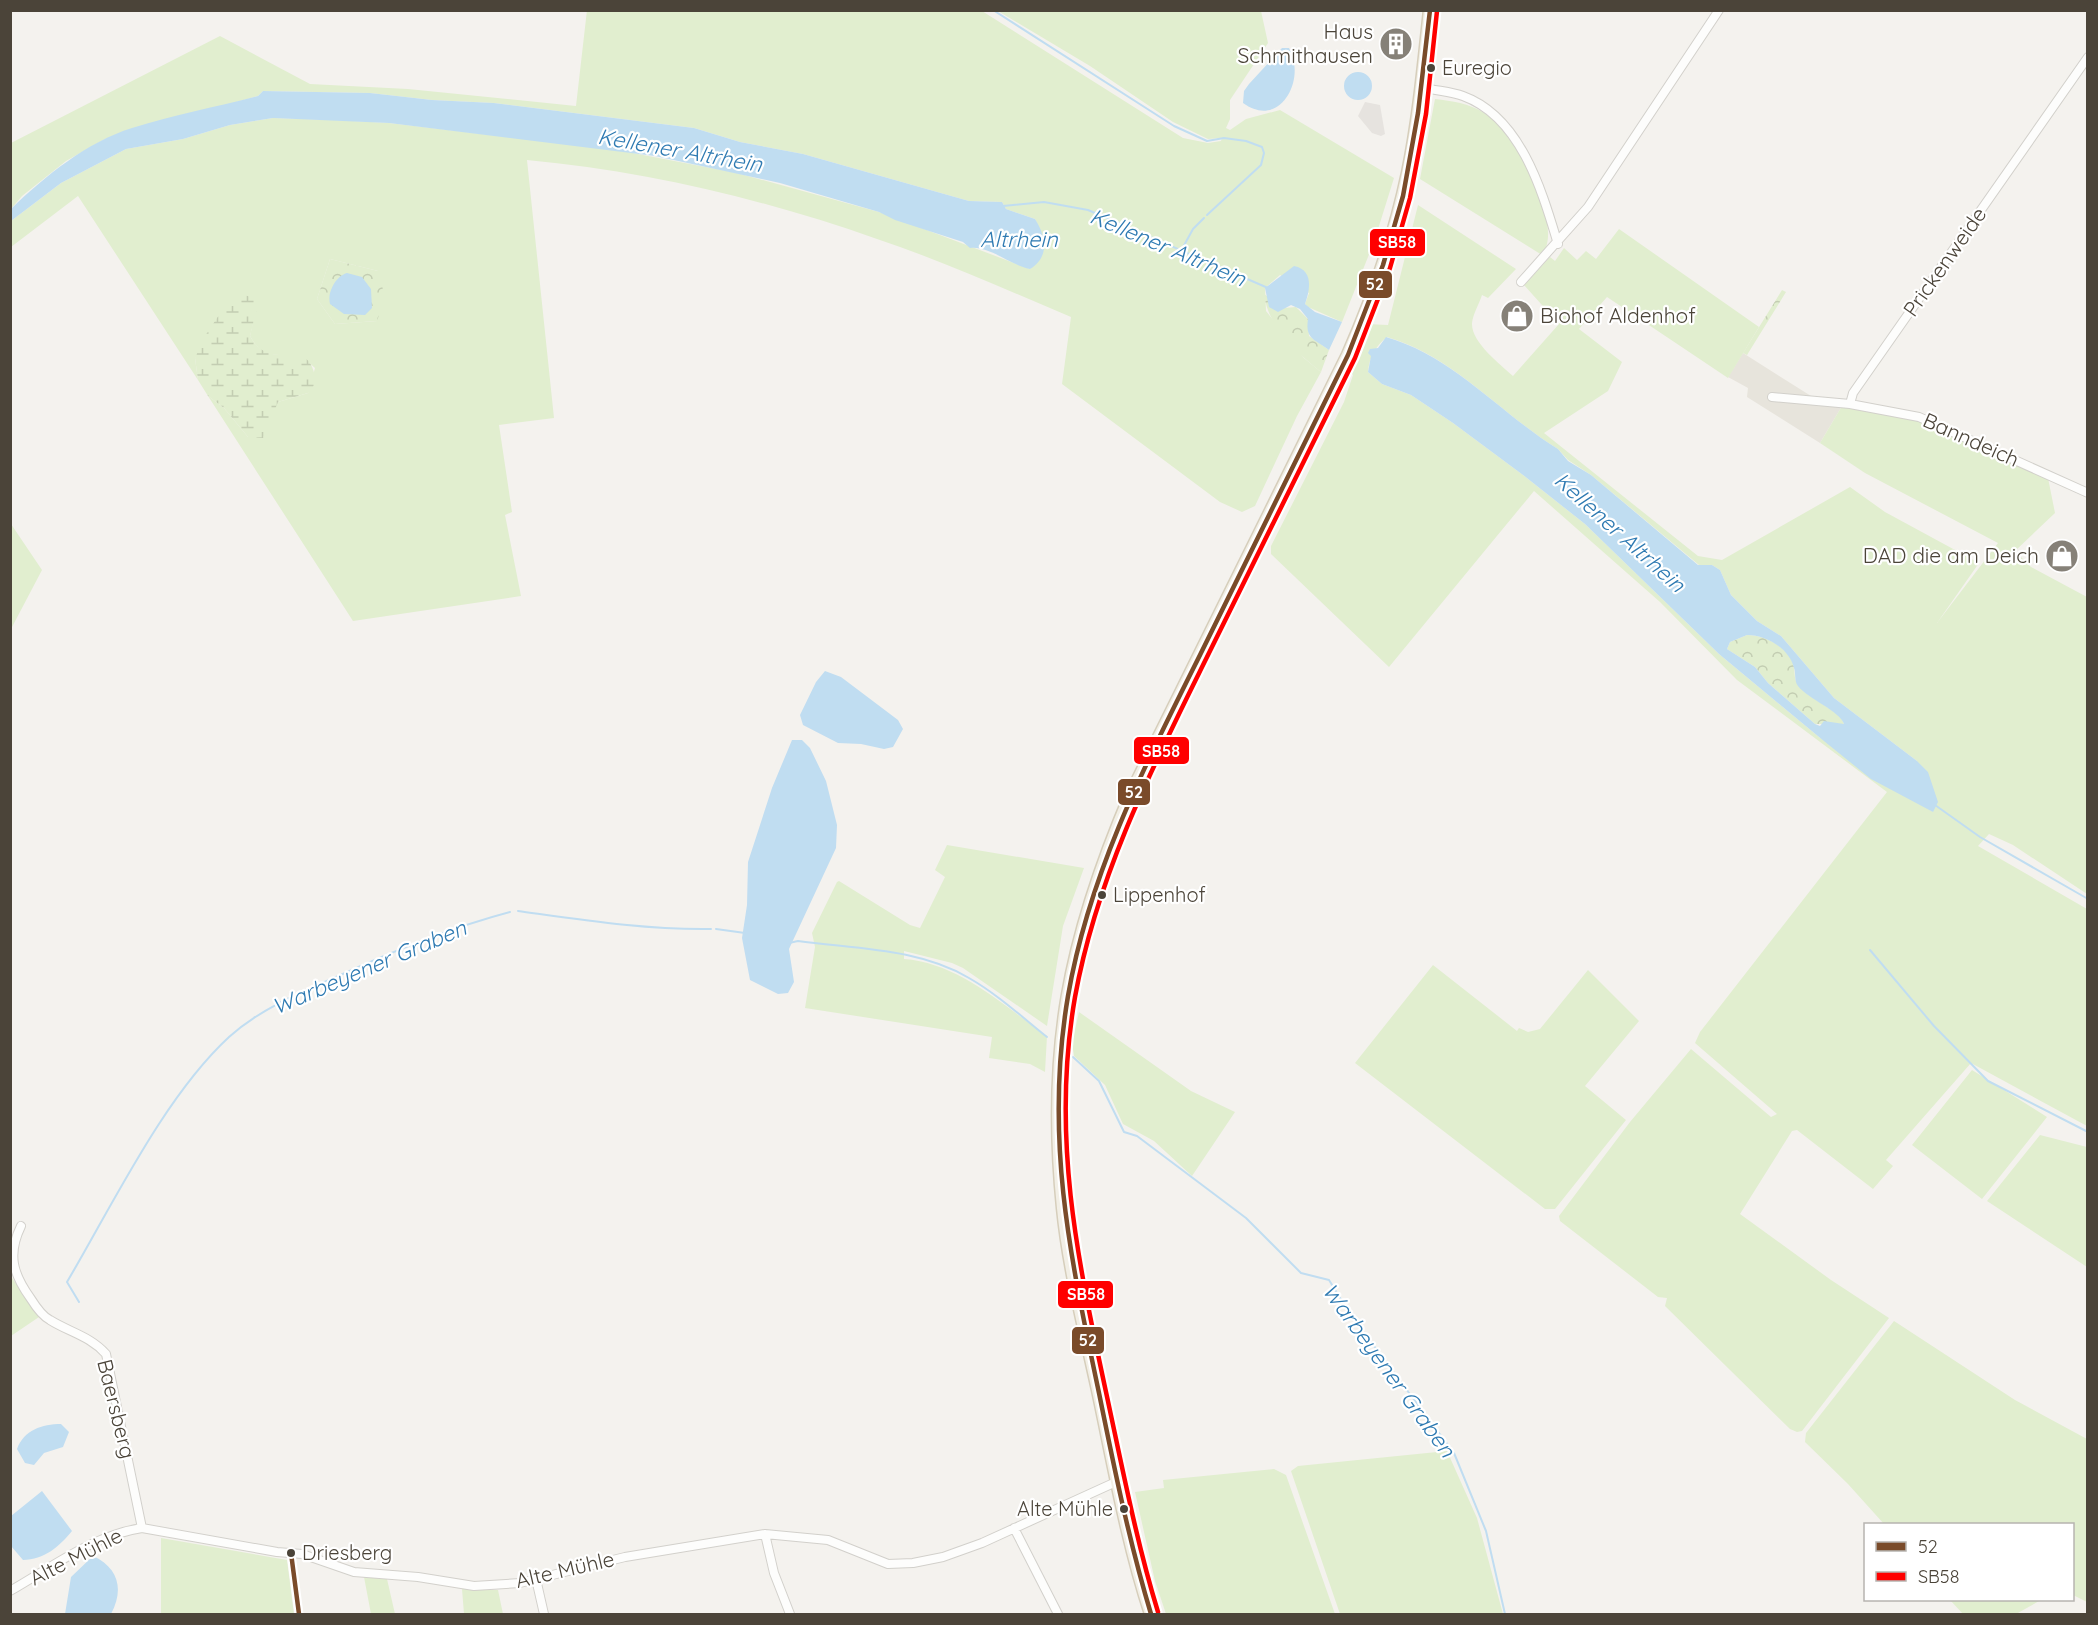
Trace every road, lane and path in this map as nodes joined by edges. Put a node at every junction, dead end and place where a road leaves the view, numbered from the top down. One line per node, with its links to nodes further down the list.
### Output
1 (1430, 10): 4 (main road)
2 (1719, 10): 5 (street)
3 (2088, 57): 8 (street, Prickenweide)
4 (1422, 87): 5 (street); 11 (main road)
5 (1558, 244): 6 (street)
6 (1521, 282)
7 (1772, 397): 8 (street)
8 (1850, 404): 9 (street, Banndeich)
9 (2088, 493)
10 (21, 1226): 12 (street, Baersberg)
11 (1118, 1481): 13 (street, Alte Mühle); 20 (main road)
12 (142, 1528): 15 (street, Alte Mühle); 16 (street, Alte Mühle)
13 (1014, 1528): 14 (street, Alte Mühle); 19 (street)
14 (765, 1534): 15 (street, Alte Mühle); 18 (street)
15 (536, 1579): 17 (street)
16 (10, 1591)
17 (544, 1614)
18 (790, 1614)
19 (1058, 1614)
20 (1151, 1614)

